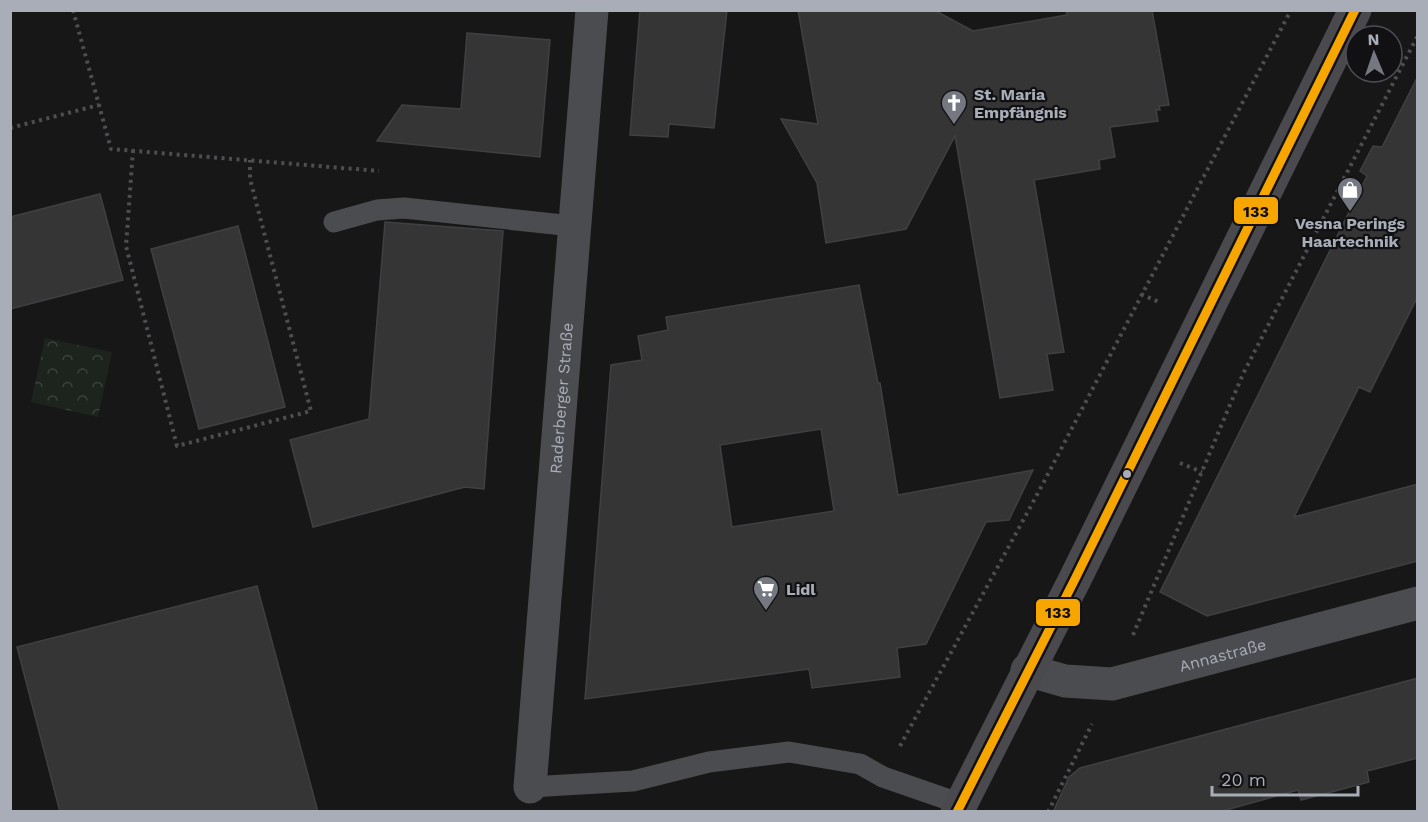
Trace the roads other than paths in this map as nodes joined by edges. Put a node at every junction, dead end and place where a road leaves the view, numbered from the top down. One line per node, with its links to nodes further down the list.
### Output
1 (592, 10): 4 (street, Raderberger Straße)
2 (1355, 10): 6 (street)
3 (334, 222): 4 (lane)
4 (573, 226): 7 (street, Raderberger Straße)
5 (1418, 603): 6 (street, Annastraße)
6 (1027, 670): 8 (street)
7 (530, 787): 8 (lane)
8 (959, 808)

